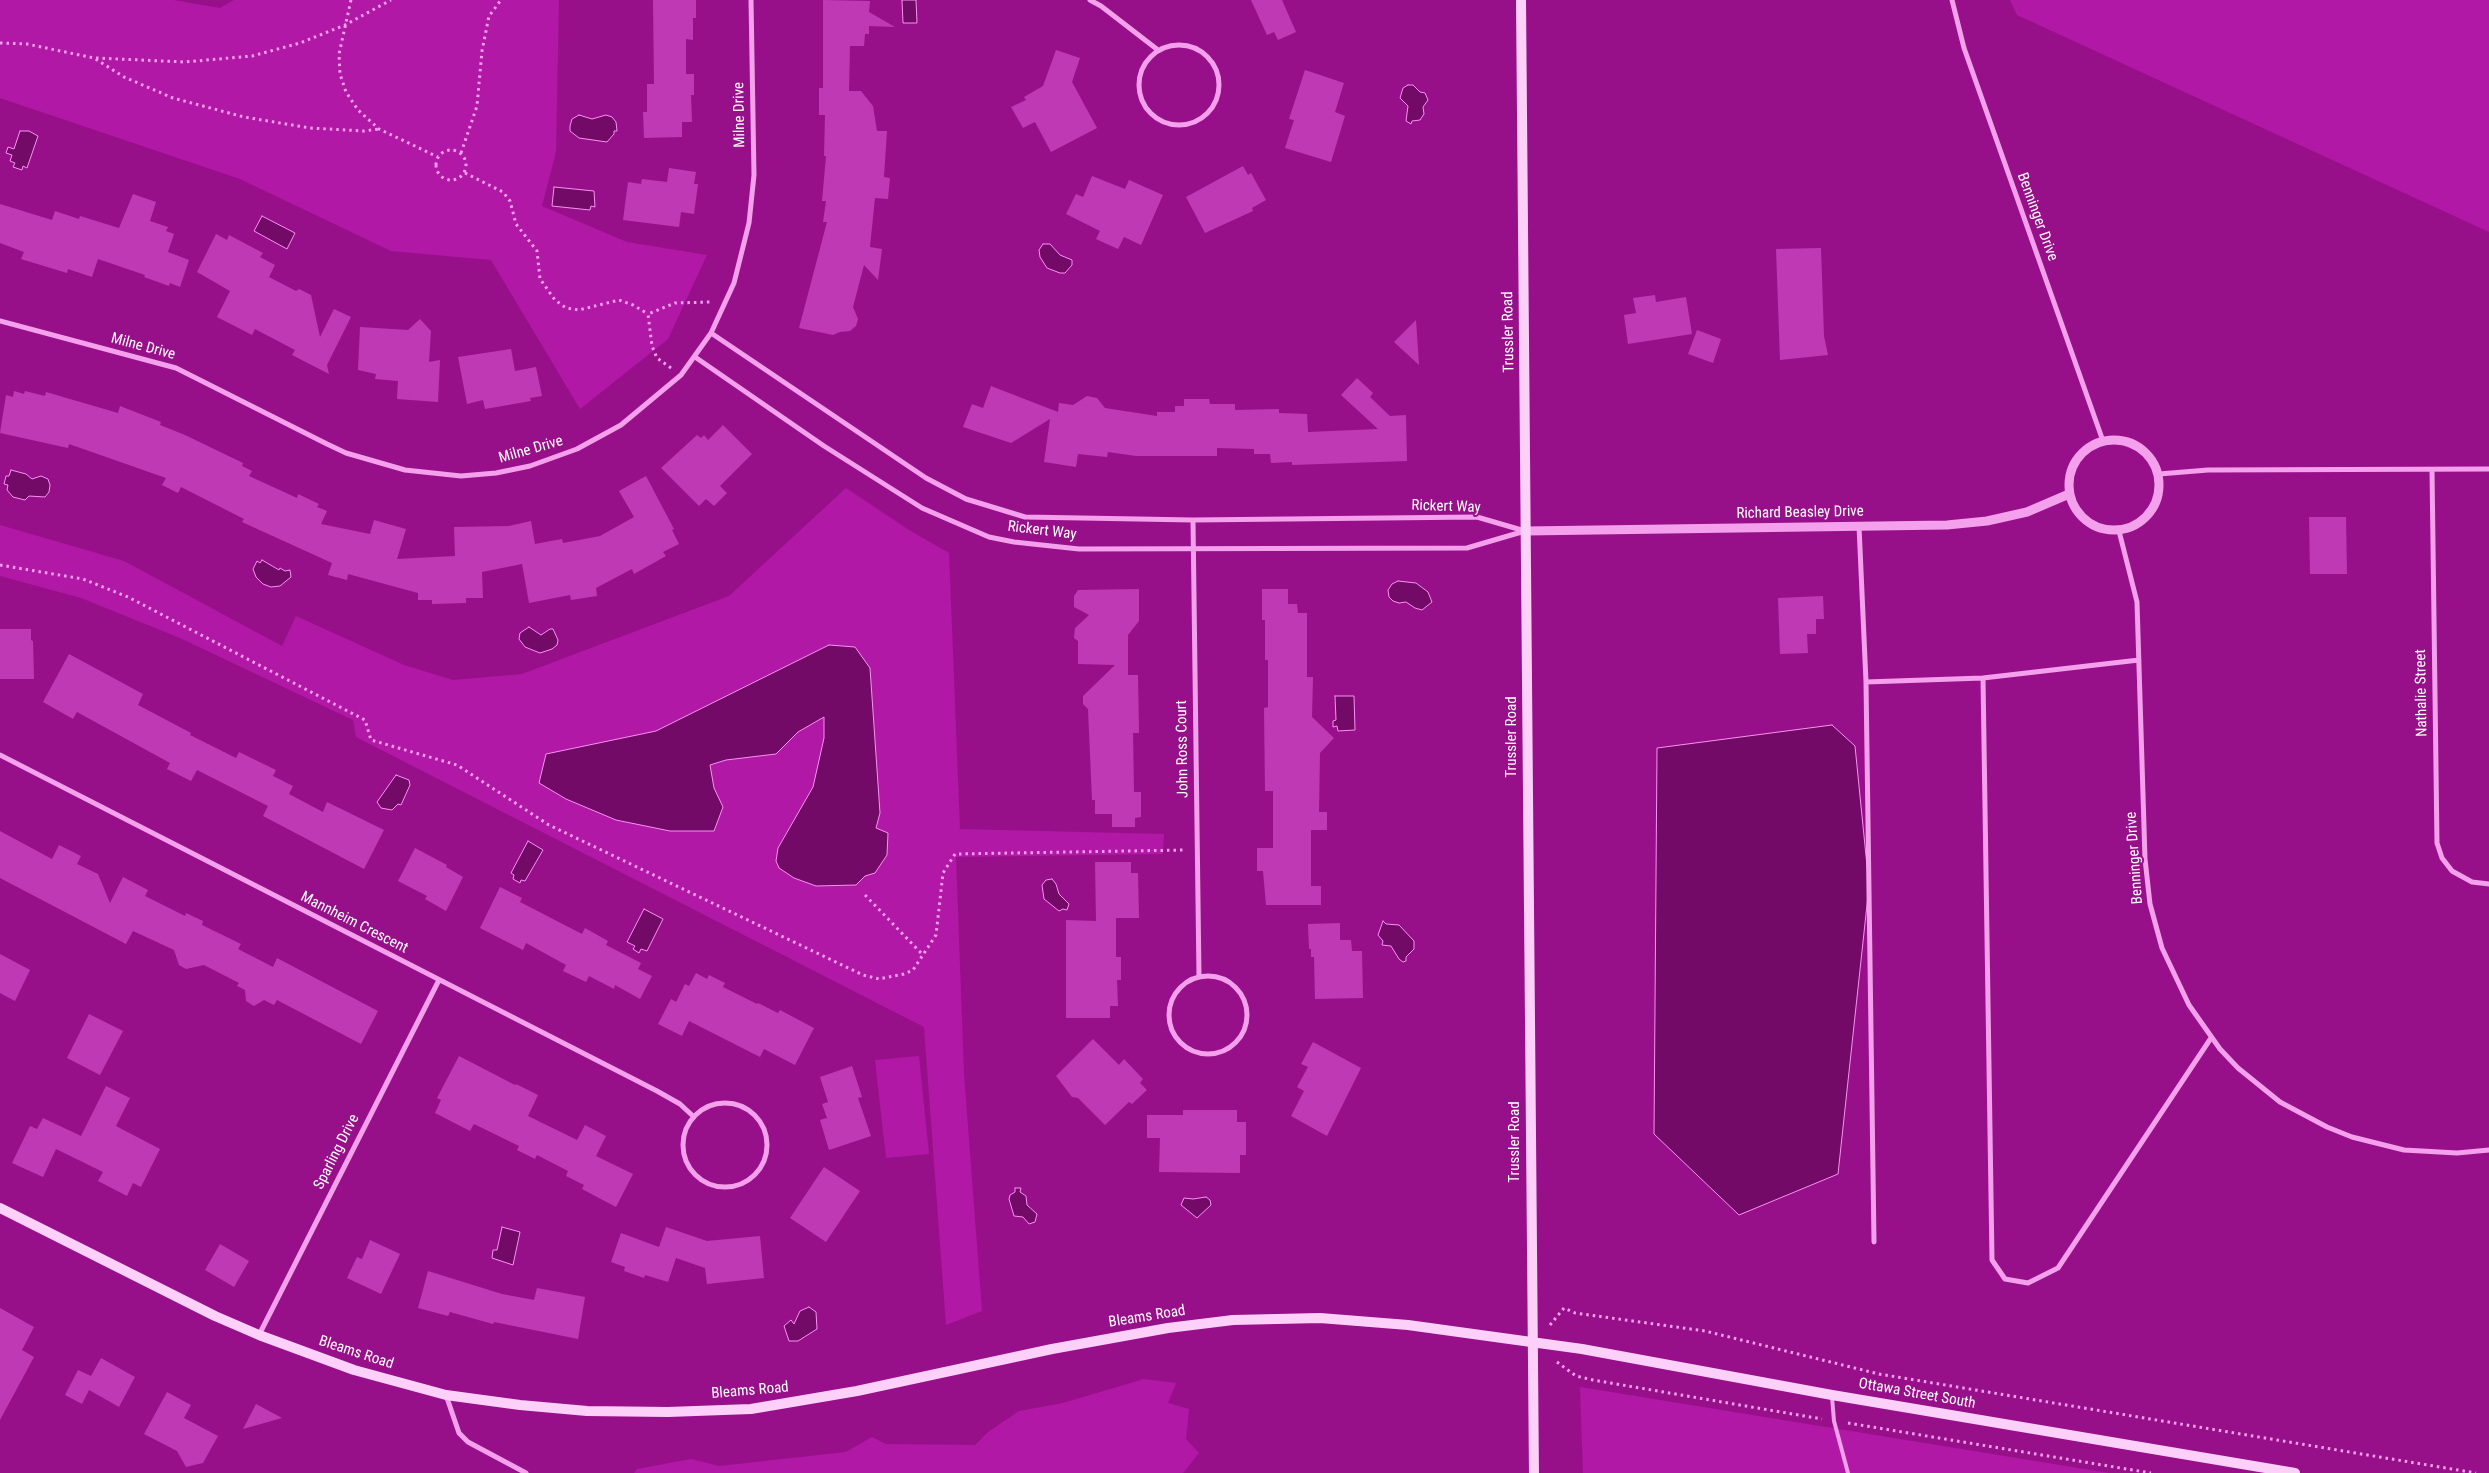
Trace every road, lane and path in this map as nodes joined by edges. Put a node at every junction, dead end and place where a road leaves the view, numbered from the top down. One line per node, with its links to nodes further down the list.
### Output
1 (351, 0): 8 (path)
2 (391, 0): 8 (path)
3 (501, 0): 13 (path)
4 (750, 0): 16 (street, Milne Drive)
5 (1090, 0): 10 (street)
6 (1521, 0): 29 (main road, Trussler Road)
7 (1952, 0): 22 (street, Benninger Drive)
8 (346, 25): 11 (path); 12 (path)
9 (0, 43): 11 (path)
10 (1158, 50): 10 (street)
11 (94, 58): 12 (path)
12 (379, 129): 14 (path)
13 (461, 153): 14 (path); 15 (path)
14 (438, 157): 15 (path)
15 (465, 173): 17 (path)
16 (726, 302): 17 (path); 19 (street, Milne Drive)
17 (648, 314): 21 (path)
18 (0, 321): 21 (street, Milne Drive)
19 (711, 332): 20 (street, Milne Drive); 27 (street, Rickert Way)
20 (695, 357): 21 (street, Milne Drive); 31 (street, Rickert Way)
21 (681, 374)
22 (2103, 441): 25 (street); 26 (street)
23 (2489, 469): 24 (street)
24 (2432, 470): 25 (street); 38 (street, Nathalie Street)
25 (2159, 474): 30 (street)
26 (2069, 494): 28 (street, Richard Beasley Drive); 30 (street)
27 (1193, 520): 29 (street, Rickert Way); 31 (street, John Ross Court)
28 (1860, 526): 29 (street, Richard Beasley Drive); 35 (street)
29 (1526, 531): 31 (street, Rickert Way); 49 (main road, Trussler Road)
30 (2119, 531): 33 (street, Benninger Drive)
31 (1192, 549): 37 (street, John Ross Court)
32 (0, 565): 40 (path)
33 (2138, 660): 34 (street); 43 (street, Benninger Drive)
34 (1982, 678): 35 (street); 43 (street)
35 (1866, 682): 47 (street)
36 (0, 755): 42 (street, Mannheim Crescent)
37 (1197, 850): 40 (path); 41 (street, John Ross Court)
38 (2489, 884)
39 (865, 894): 40 (path)
40 (924, 955)
41 (1198, 976): 41 (street)
42 (439, 980): 44 (street, Mannheim Crescent); 48 (street, Sparling Drive)
43 (2211, 1038): 45 (street, Benninger Drive)
44 (694, 1117): 44 (street)
45 (2489, 1150)
46 (0, 1208): 48 (main road, Bleams Road)
47 (1874, 1242)
48 (259, 1335): 51 (main road, Bleams Road)
49 (1534, 1344): 50 (main road, Ottawa Street South); 51 (main road, Bleams Road); 53 (main road, Trussler Road); 56 (path)
50 (1832, 1394): 54 (lane); 55 (main road, Ottawa Street South)
51 (446, 1395): 52 (street)
52 (526, 1473)
53 (1534, 1473)
54 (1848, 1473)
55 (2295, 1473)
56 (2476, 1473)

